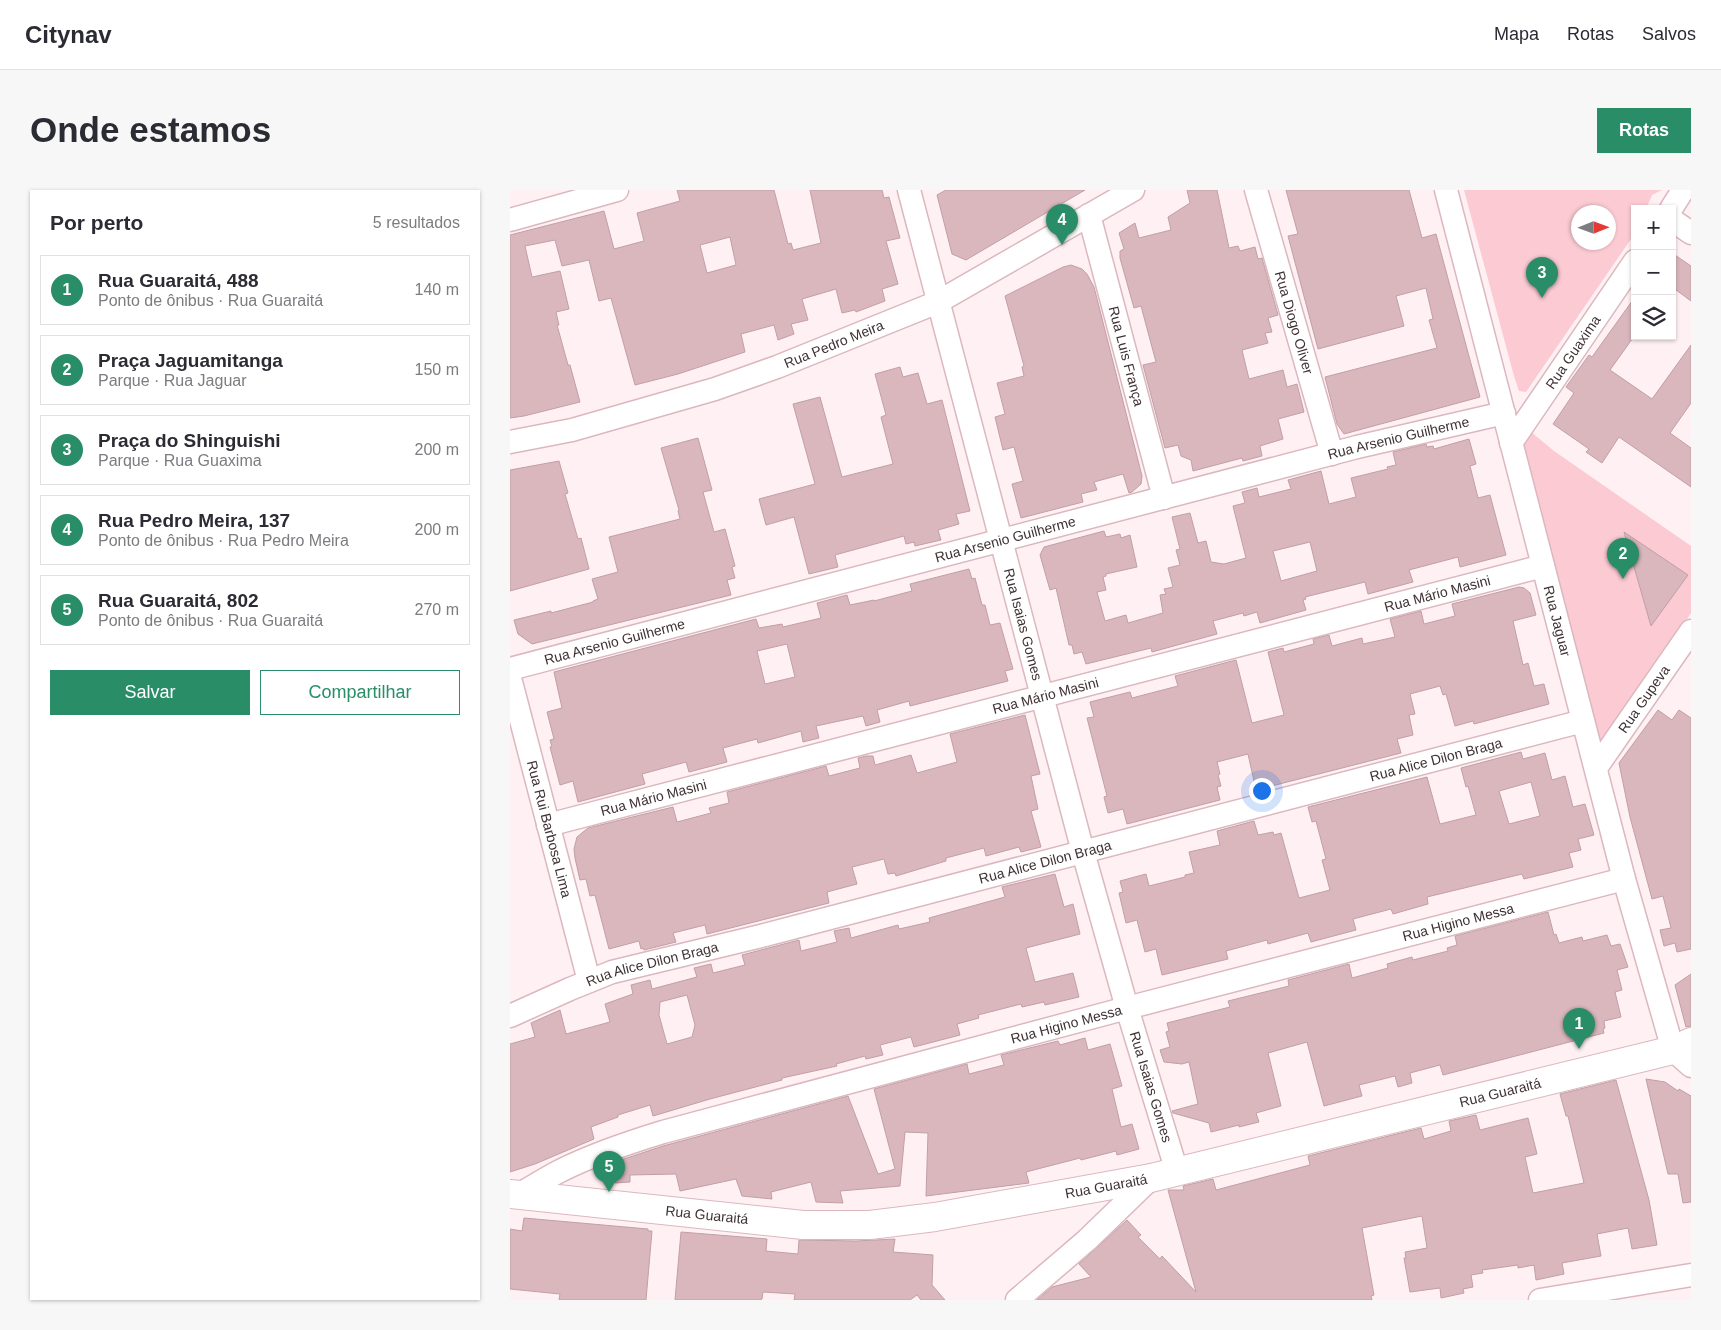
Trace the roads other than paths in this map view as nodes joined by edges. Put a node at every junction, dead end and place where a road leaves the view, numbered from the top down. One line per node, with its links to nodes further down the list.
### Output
1 (617, 190): 9 (street)
2 (909, 190): 13 (street, Rua Isaias Gomes)
3 (1133, 190): 8 (street, Rua Pedro Meira)
4 (1256, 190): 17 (street, Rua Diogo Oliver)
5 (1446, 190): 14 (street, Rua Jaguar)
6 (1684, 190): 7 (street)
7 (1674, 205)
8 (1088, 215): 13 (street, Rua Pedro Meira); 18 (street, Rua Luis França)
9 (510, 220)
10 (1676, 223): 11 (street)
11 (1691, 233)
12 (1631, 267): 16 (street, Rua Guaxima)
13 (938, 302): 15 (street, Rua Pedro Meira); 19 (street, Rua Isaias Gomes)
14 (1504, 413): 16 (street, Rua Jaguar); 17 (street, Rua Arsenio Guilherme)
15 (510, 442)
16 (1511, 443): 20 (street, Rua Jaguar)
17 (1332, 454): 18 (street, Rua Arsenio Guilherme)
18 (1164, 498): 19 (street, Rua Arsenio Guilherme)
19 (1002, 540): 22 (street, Rua Arsenio Guilherme); 24 (street, Rua Isaias Gomes)
20 (1543, 566): 24 (street, Rua Mário Masini); 25 (street, Rua Jaguar)
21 (1691, 631): 26 (street, Rua Gupeva)
22 (510, 669)
23 (510, 678): 27 (street, Rua Rui Barbosa Lima)
24 (1042, 696): 27 (street, Rua Mário Masini); 28 (street, Rua Isaias Gomes)
25 (1583, 721): 26 (street, Rua Jaguar); 28 (street, Rua Alice Dilon Braga)
26 (1596, 768): 29 (street, Rua Jaguar)
27 (548, 825): 30 (street, Rua Rui Barbosa Lima)
28 (1083, 852): 30 (street, Rua Alice Dilon Braga); 31 (street, Rua Isaias Gomes)
29 (1624, 879): 31 (street, Rua Higino Messa); 33 (street, Rua Jaguar)
30 (589, 981): 32 (street, Rua Alice Dilon Braga)
31 (1127, 1008): 34 (street, Rua Isaias Gomes); 36 (street, Rua Higino Messa)
32 (510, 1016)
33 (1685, 1053): 34 (street, Rua Guaraitá)
34 (1177, 1172): 35 (street, Rua Guaraitá)
35 (1151, 1178): 36 (street, Rua Guaraitá); 38 (street)
36 (514, 1194)
37 (1691, 1275): 39 (street)
38 (1018, 1300)
39 (1540, 1300)

